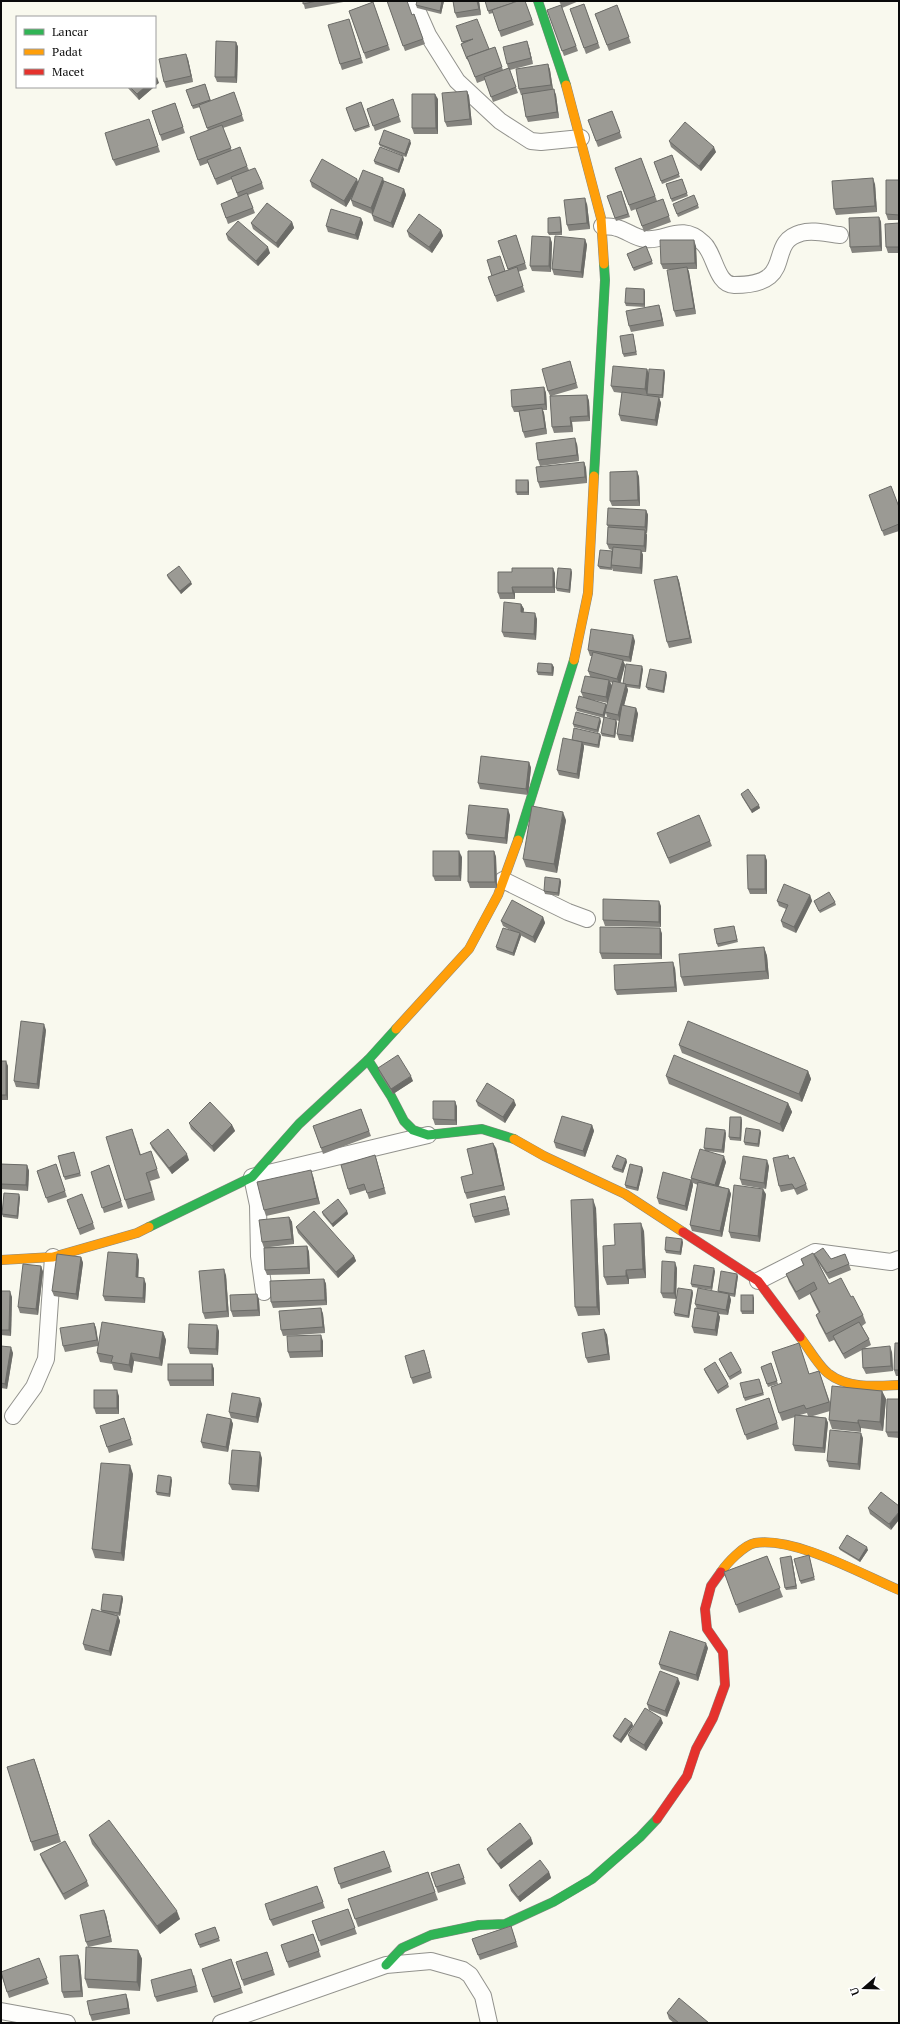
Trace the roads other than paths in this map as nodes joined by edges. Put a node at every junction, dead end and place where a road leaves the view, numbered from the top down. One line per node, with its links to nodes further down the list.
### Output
1 (413, 1): 3 (street)
2 (538, 1): 3 (street)
3 (581, 138): 4 (street)
4 (602, 226): 5 (street); 6 (street)
5 (840, 235)
6 (504, 880): 7 (street); 8 (street)
7 (587, 919)
8 (368, 1060): 9 (street); 10 (street)
9 (428, 1135): 10 (street); 14 (street)
10 (252, 1177): 11 (street); 15 (street)
11 (53, 1257): 13 (street); 17 (street)
12 (899, 1259): 14 (street)
13 (1, 1260)
14 (758, 1281): 16 (street)
15 (264, 1292)
16 (899, 1385)
17 (13, 1416)
18 (899, 1590): 19 (street)
19 (386, 1964): 22 (street); 23 (street)
20 (1, 2011): 21 (street)
21 (66, 2023)
22 (221, 2023)
23 (489, 2023)

